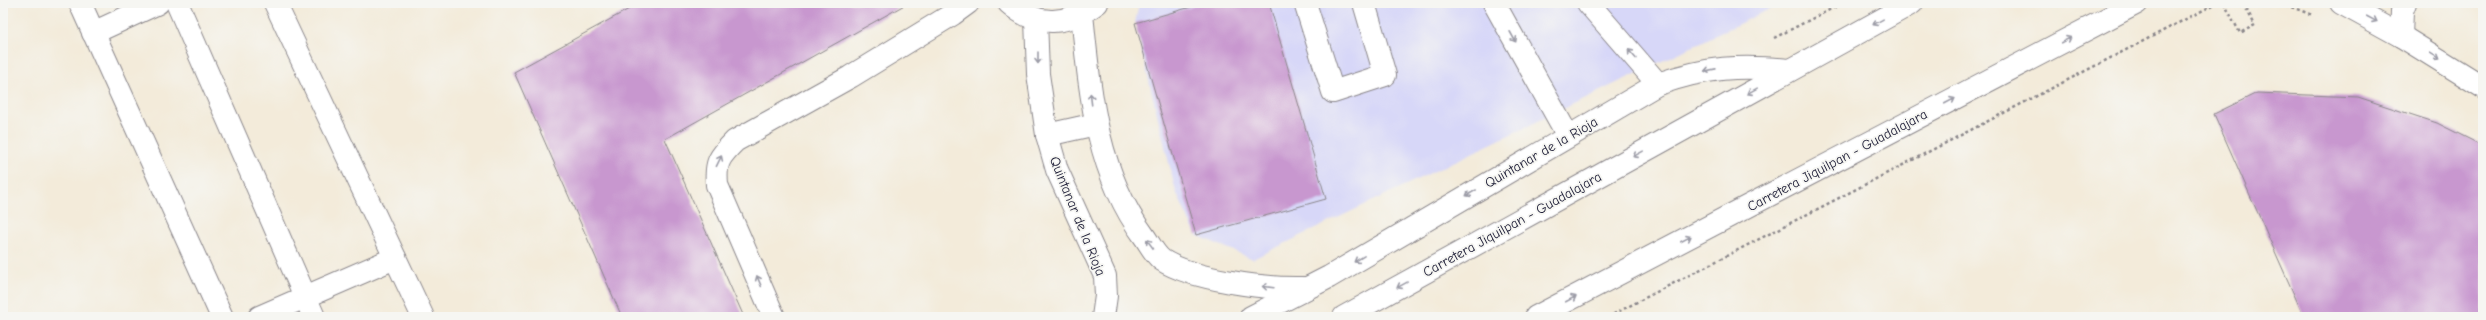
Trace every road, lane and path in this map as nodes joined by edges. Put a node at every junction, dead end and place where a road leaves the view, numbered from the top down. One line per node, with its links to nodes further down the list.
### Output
1 (80, 3): 21 (main road)
2 (158, 3): 21 (main road)
3 (178, 3): 32 (main road)
4 (275, 3): 30 (main road)
5 (968, 3): 36 (main road, one-way to 5)
6 (1009, 3): 20 (main road)
7 (1305, 3): 8 (main road)
8 (1364, 3)
9 (1494, 3): 29 (main road, one-way to 29)
10 (1588, 3): 25 (main road, one-way to 10)
11 (1843, 3): 23 (path)
12 (1912, 3): 24 (main road, Carretera Jiquilpan - Guadalajara, one-way to 24)
13 (2137, 3): 40 (main road, Carretera Jiquilpan - Guadalajara, one-way to 13)
14 (2217, 3): 41 (path)
15 (2224, 3): 16 (path)
16 (2243, 3)
17 (2341, 3): 22 (main road, one-way to 22)
18 (2406, 3): 22 (main road)
19 (1090, 9): 20 (main road); 27 (main road, Quintanar de la Rioja, one-way to 19)
20 (1036, 19): 28 (main road, Quintanar de la Rioja, one-way to 28)
21 (93, 33): 33 (main road)
22 (2402, 36): 26 (main road, one-way to 26)
23 (1768, 41)
24 (1790, 70): 25 (main road, Quintanar de la Rioja, one-way to 25); 39 (main road, Carretera Jiquilpan - Guadalajara, one-way to 39)
25 (1658, 84): 29 (main road, Quintanar de la Rioja)
26 (2483, 86)
27 (1096, 124): 28 (main road); 31 (main road, Quintanar de la Rioja, one-way to 27)
28 (1047, 135): 37 (main road, Quintanar de la Rioja)
29 (1568, 136): 31 (main road, Quintanar de la Rioja, one-way to 31)
30 (395, 258): 32 (main road); 35 (main road)
31 (1307, 288): 38 (main road, Quintanar de la Rioja)
32 (310, 308): 34 (main road)
33 (222, 317)
34 (259, 317)
35 (423, 317)
36 (774, 317)
37 (1103, 317)
38 (1251, 317)
39 (1344, 317)
40 (1536, 317)
41 (1608, 317)

